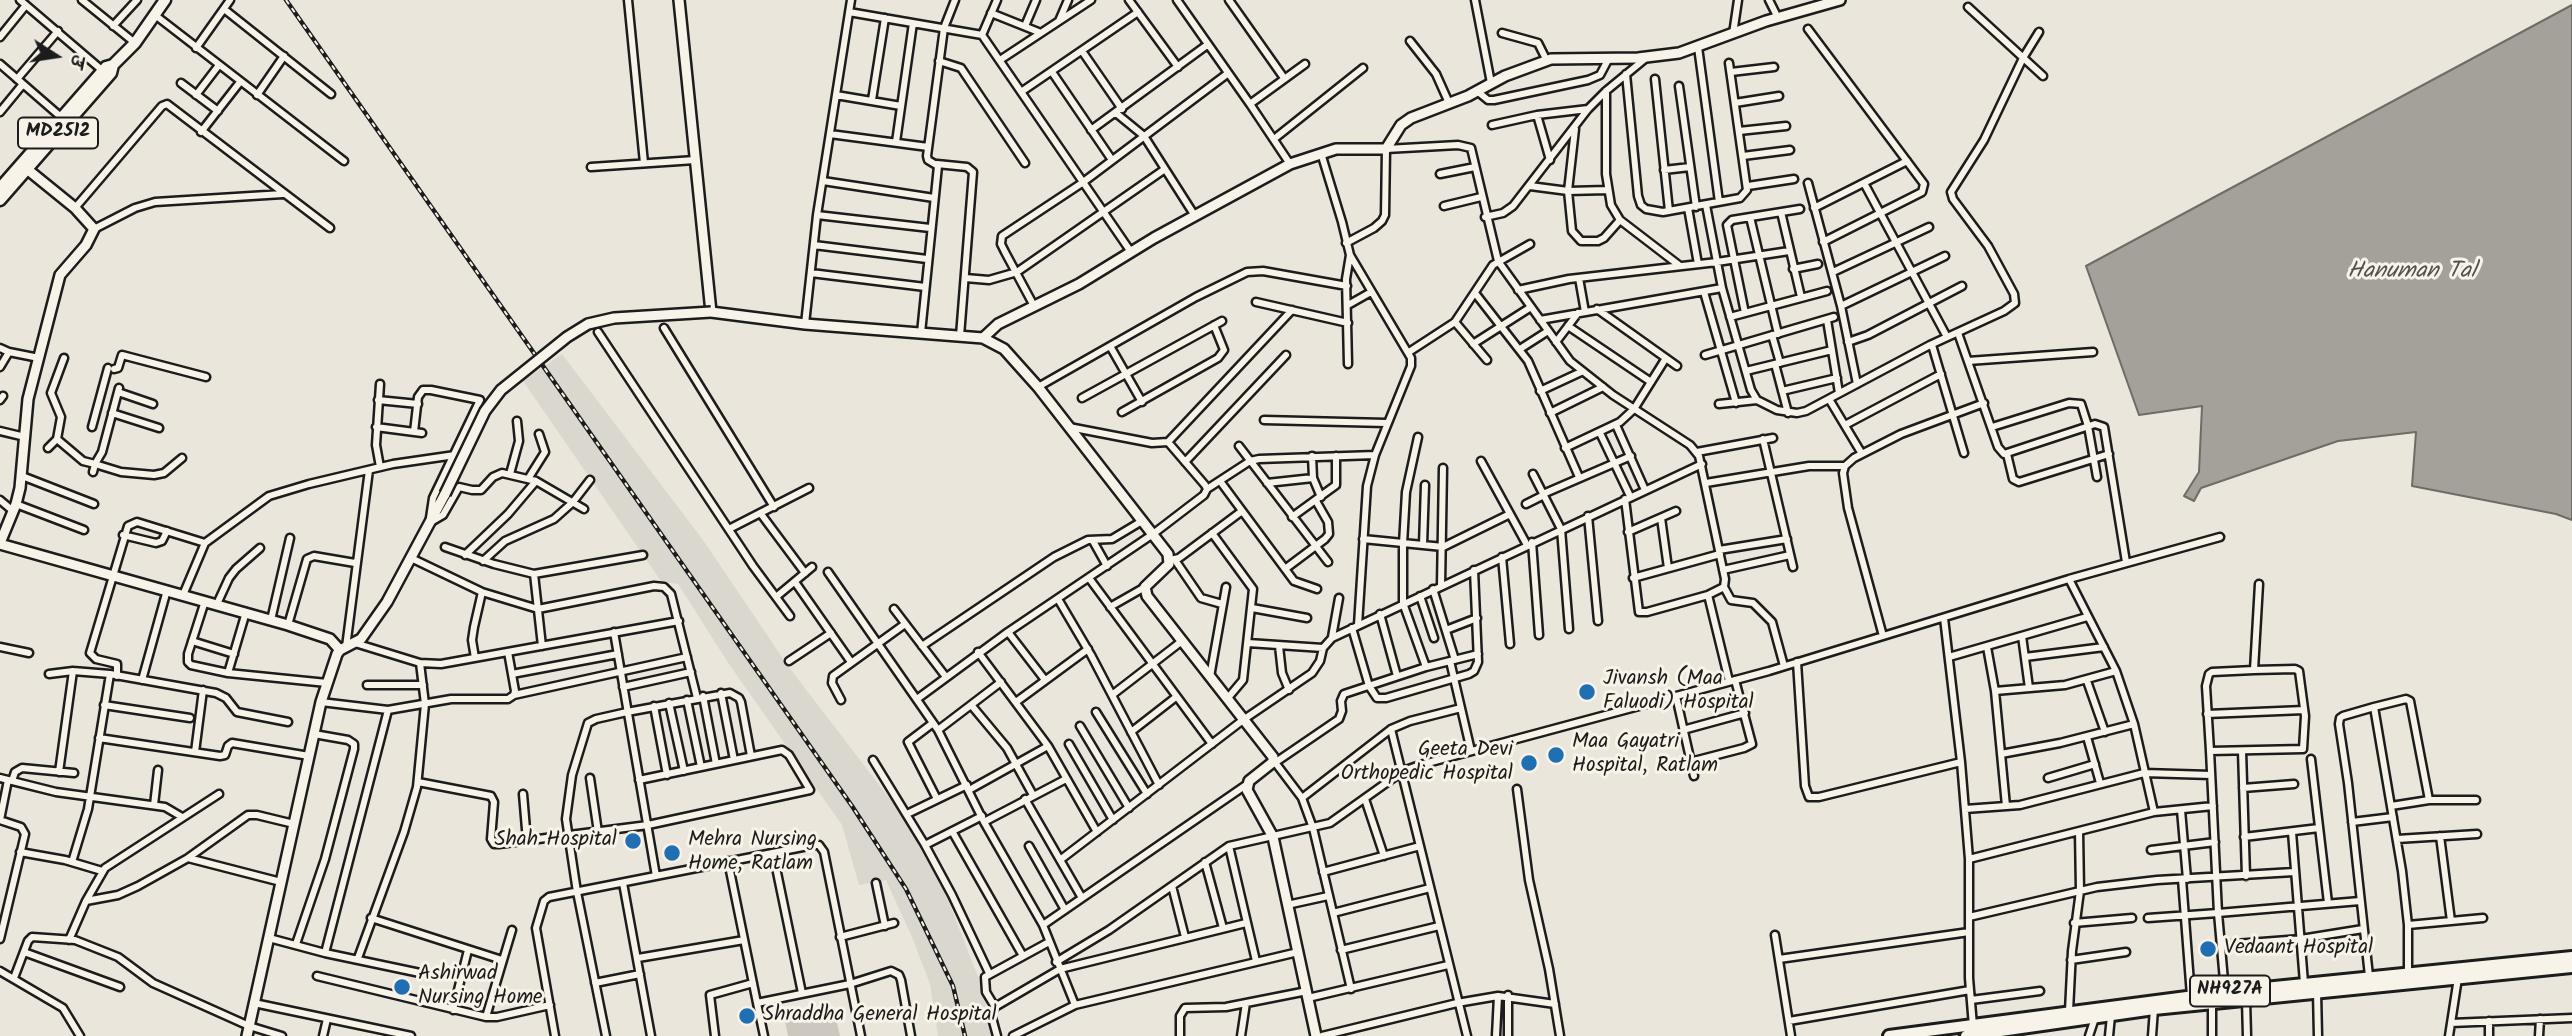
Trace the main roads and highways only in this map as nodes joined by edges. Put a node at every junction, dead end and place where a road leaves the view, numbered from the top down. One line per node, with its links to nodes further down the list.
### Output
1 (165, 0): 2 (main road, MD2512)
2 (113, 65): 3 (main road, MD2512); 3 (main road, MD2512)
3 (24, 166): 4 (main road, MD2512); 5 (main road, MD2512)
4 (0, 187)
5 (0, 200)
6 (2572, 957): 8 (highway, NH927A)
7 (2572, 967): 8 (highway, NH927A)
8 (1973, 1030): 9 (highway, NH927A); 11 (highway, NH927A)
9 (1910, 1035): 10 (highway, NH927A)
10 (1889, 1036)
11 (1966, 1036)

